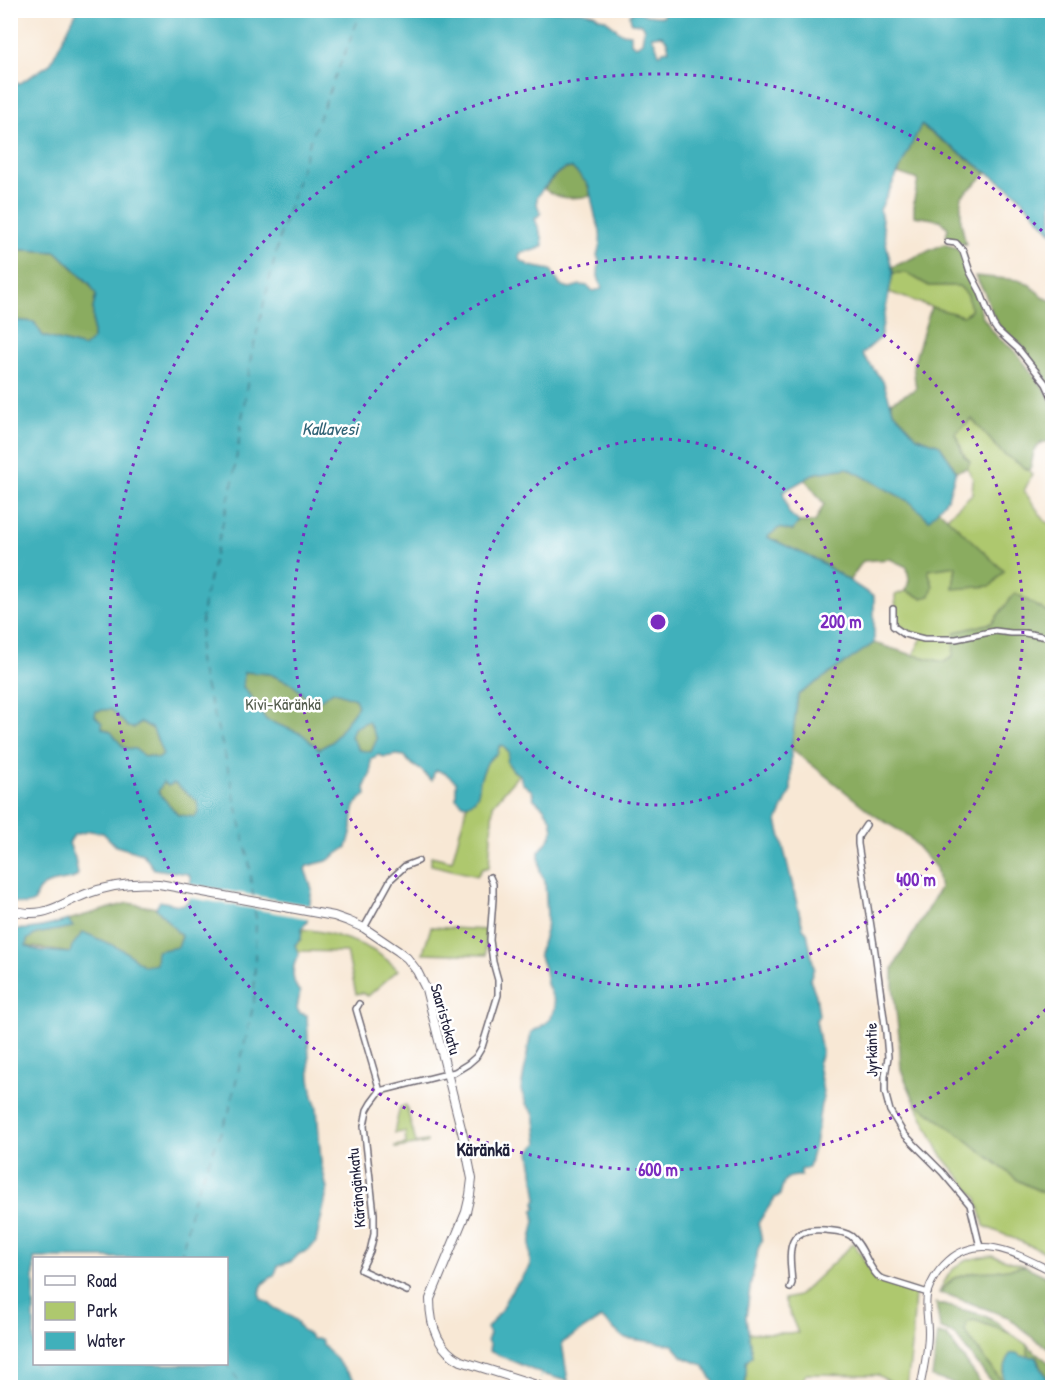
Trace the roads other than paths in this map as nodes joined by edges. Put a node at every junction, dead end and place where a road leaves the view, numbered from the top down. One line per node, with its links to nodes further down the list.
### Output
1 (948, 242): 2 (street)
2 (1053, 397)
3 (893, 609): 4 (street)
4 (1053, 638)
5 (866, 825): 13 (street, Jyrkäntie)
6 (418, 861): 9 (street)
7 (490, 877): 11 (street)
8 (10, 910): 9 (main road, Saaristokatu)
9 (364, 928): 11 (main road, Saaristokatu)
10 (359, 1004): 12 (street)
11 (447, 1074): 12 (street); 19 (main road, Saaristokatu)
12 (380, 1091): 16 (street, Kärängänkatu)
13 (980, 1247): 14 (street); 17 (street)
14 (1053, 1271)
15 (790, 1288): 17 (street)
16 (407, 1291)
17 (928, 1293): 18 (street)
18 (920, 1387)
19 (546, 1388)

